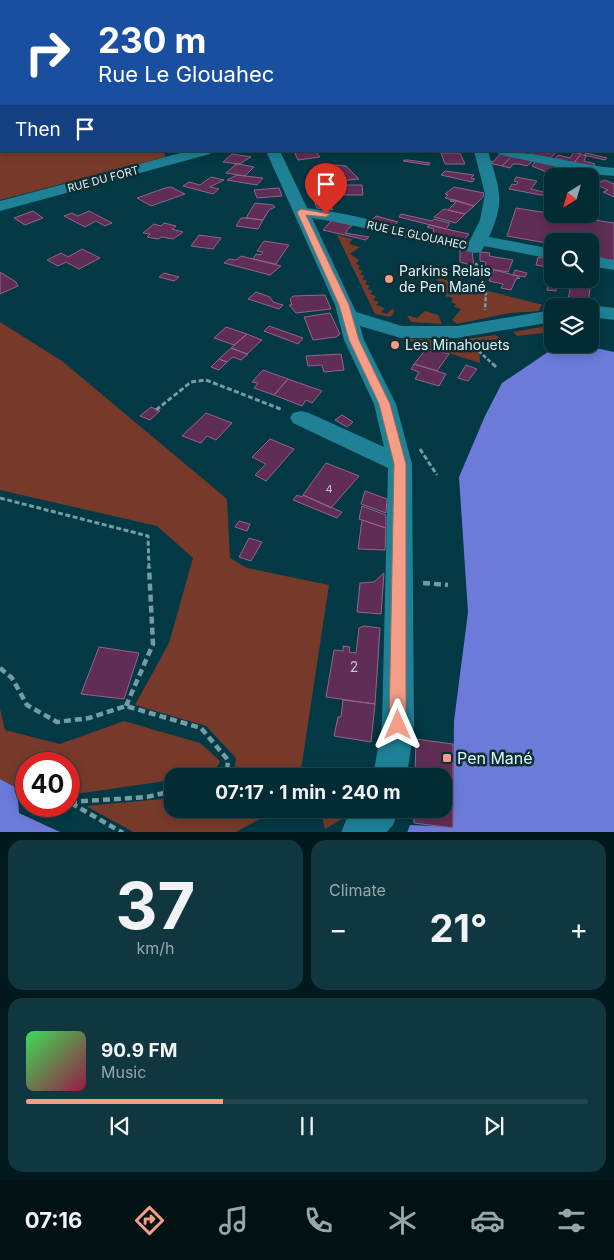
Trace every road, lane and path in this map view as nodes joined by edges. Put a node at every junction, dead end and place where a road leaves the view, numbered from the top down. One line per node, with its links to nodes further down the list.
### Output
1 (153, 152): 6 (street)
2 (202, 152): 6 (street, RUE DU FORT)
3 (273, 152): 9 (street)
4 (481, 152): 10 (street)
5 (506, 152): 7 (street)
6 (179, 159): 8 (street, RUE DU FORT)
7 (614, 172)
8 (0, 206)
9 (301, 212): 10 (street, RUE LE GLOUAHEC); 16 (street)
10 (477, 244): 11 (street, RUE LE GLOUAHEC); 18 (path)
11 (544, 253)
12 (599, 263): 13 (street)
13 (614, 266)
14 (599, 312): 15 (street)
15 (614, 314)
16 (348, 316): 19 (street); 23 (street)
17 (544, 317): 18 (street)
18 (484, 328): 19 (street)
19 (457, 332): 20 (path)
20 (496, 367)
21 (156, 410): 22 (path)
22 (301, 418): 23 (street)
23 (400, 464): 30 (street)
24 (0, 498): 28 (path)
25 (417, 582): 26 (path)
26 (448, 585)
27 (0, 668): 28 (path)
28 (126, 706): 29 (path)
29 (227, 768)
30 (391, 768)
31 (164, 793): 32 (path)
32 (122, 832)

